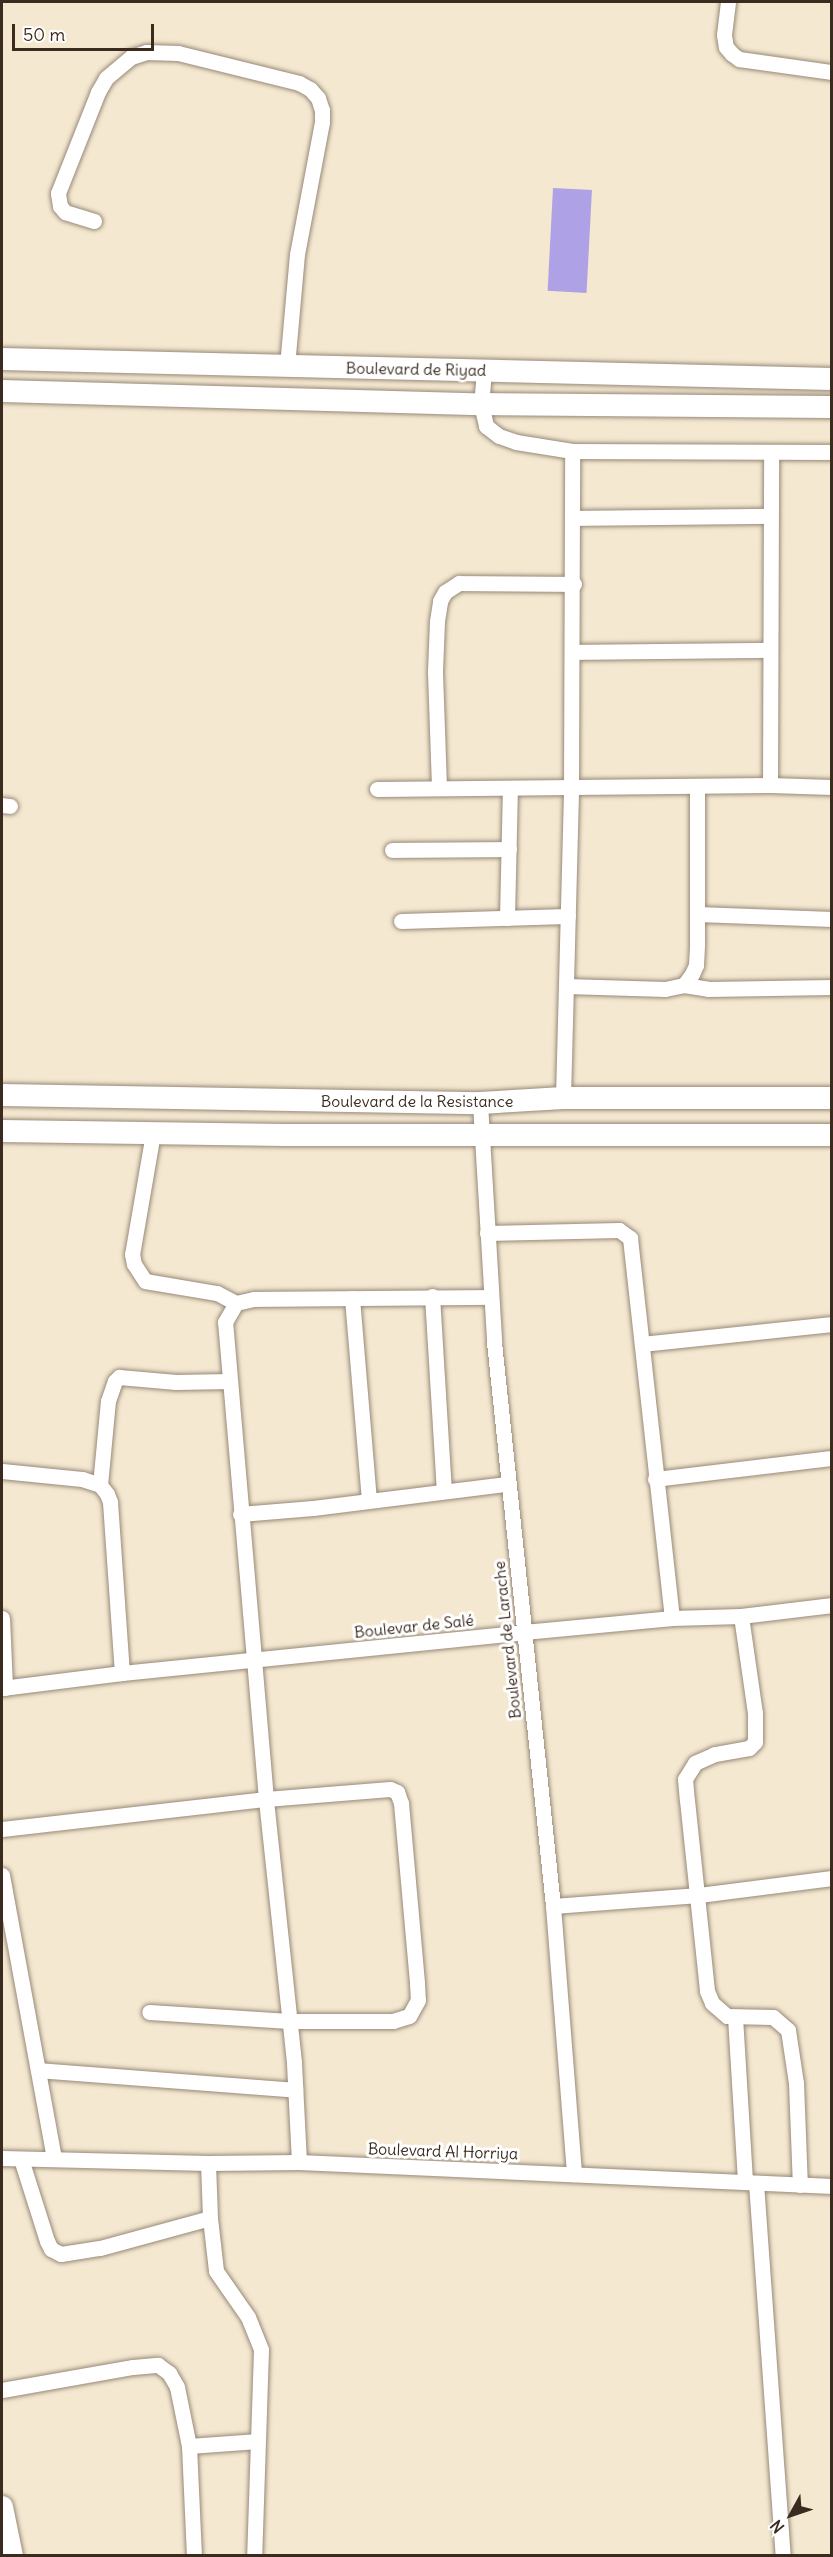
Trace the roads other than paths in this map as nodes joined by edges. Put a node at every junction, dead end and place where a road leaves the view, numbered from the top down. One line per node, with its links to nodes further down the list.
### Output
1 (728, 2): 2 (street)
2 (831, 72)
3 (94, 221): 5 (street)
4 (2, 359): 5 (main road, Boulevard de Riyad)
5 (287, 366): 6 (main road, Boulevard de Riyad)
6 (484, 370): 7 (main road, Boulevard de Riyad); 9 (street)
7 (831, 379)
8 (2, 391): 9 (main road, Boulevard de Riyad)
9 (481, 405): 10 (main road, Boulevard de Riyad); 11 (street)
10 (831, 407)
11 (572, 451): 12 (street); 15 (street)
12 (771, 452): 13 (street); 14 (street)
13 (831, 452)
14 (770, 516): 15 (street); 17 (street)
15 (573, 518): 16 (street)
16 (574, 584): 18 (street); 20 (street)
17 (770, 650): 18 (street); 19 (street)
18 (573, 652): 25 (street)
19 (770, 785): 21 (street); 22 (street)
20 (439, 787): 23 (street); 24 (street)
21 (697, 787): 25 (street); 28 (street)
22 (831, 788)
23 (377, 789)
24 (510, 789): 25 (street); 26 (street)
25 (572, 789): 29 (street)
26 (508, 849): 27 (street); 30 (street)
27 (392, 850)
28 (698, 914): 31 (street); 33 (street)
29 (568, 916): 30 (street); 34 (street)
30 (507, 918): 32 (street)
31 (831, 919)
32 (401, 921)
33 (684, 985): 34 (street); 35 (street)
34 (566, 986): 37 (street)
35 (831, 987)
36 (2, 1095): 39 (main road, Boulevard de la Resistance)
37 (563, 1098): 38 (main road, Boulevard de la Resistance); 39 (main road, Boulevard de la Resistance)
38 (831, 1098)
39 (480, 1103): 42 (street, Boulevard de Larache)
40 (2, 1131): 41 (main road, Boulevard de la Resistance)
41 (153, 1133): 42 (main road, Boulevard de la Resistance); 48 (street)
42 (482, 1134): 43 (main road, Boulevard de la Resistance); 44 (street, Boulevard de Larache)
43 (831, 1135)
44 (487, 1233): 46 (street, Boulevard de Larache); 50 (street)
45 (432, 1296): 46 (street); 47 (street); 57 (street)
46 (490, 1297): 55 (street, Boulevard de Larache)
47 (352, 1298): 48 (street); 58 (street)
48 (236, 1302): 51 (street)
49 (831, 1324): 50 (street)
50 (642, 1344): 54 (street)
51 (230, 1382): 56 (street); 59 (street)
52 (831, 1458): 54 (street)
53 (2, 1471): 56 (street)
54 (655, 1479): 63 (street)
55 (507, 1484): 57 (street); 64 (street, Boulevard de Larache)
56 (100, 1485): 66 (street)
57 (444, 1491): 58 (street)
58 (369, 1499): 59 (street)
59 (240, 1514): 65 (street)
60 (831, 1605): 61 (street, Boulevar de Salé)
61 (741, 1616): 63 (street, Boulevar de Salé); 72 (street)
62 (2, 1618): 67 (street)
63 (672, 1618): 64 (street, Boulevar de Salé)
64 (524, 1632): 65 (street, Boulevar de Salé); 73 (street, Boulevard de Larache)
65 (255, 1661): 66 (street, Boulevar de Salé); 68 (street)
66 (122, 1673): 67 (street, Boulevar de Salé)
67 (3, 1688)
68 (266, 1799): 69 (street); 76 (street); 76 (street)
69 (2, 1829)
70 (2, 1875): 77 (street)
71 (831, 1878): 72 (street)
72 (699, 1895): 73 (street); 75 (street)
73 (553, 1906): 84 (street, Boulevard de Larache)
74 (149, 2012): 76 (street)
75 (735, 2017): 85 (street); 86 (street)
76 (289, 2021): 78 (street)
77 (39, 2070): 78 (street); 79 (street)
78 (296, 2090): 82 (street)
79 (54, 2157): 81 (street, Boulevard Al Horriya); 83 (street, Boulevard Al Horriya)
80 (2, 2158): 81 (street, Boulevard Al Horriya)
81 (21, 2158): 88 (street)
82 (299, 2162): 83 (street, Boulevard Al Horriya); 84 (street, Boulevard Al Horriya)
83 (208, 2163): 88 (street)
84 (574, 2174): 85 (street, Boulevard Al Horriya)
85 (750, 2182): 86 (street, Boulevard Al Horriya); 96 (street)
86 (800, 2185): 87 (street, Boulevard Al Horriya)
87 (831, 2186)
88 (210, 2218): 90 (street)
89 (2, 2390): 91 (street)
90 (258, 2441): 91 (street); 95 (street)
91 (189, 2446): 94 (street)
92 (2, 2507): 93 (main road)
93 (12, 2556)
94 (194, 2556)
95 (254, 2556)
96 (783, 2556)

